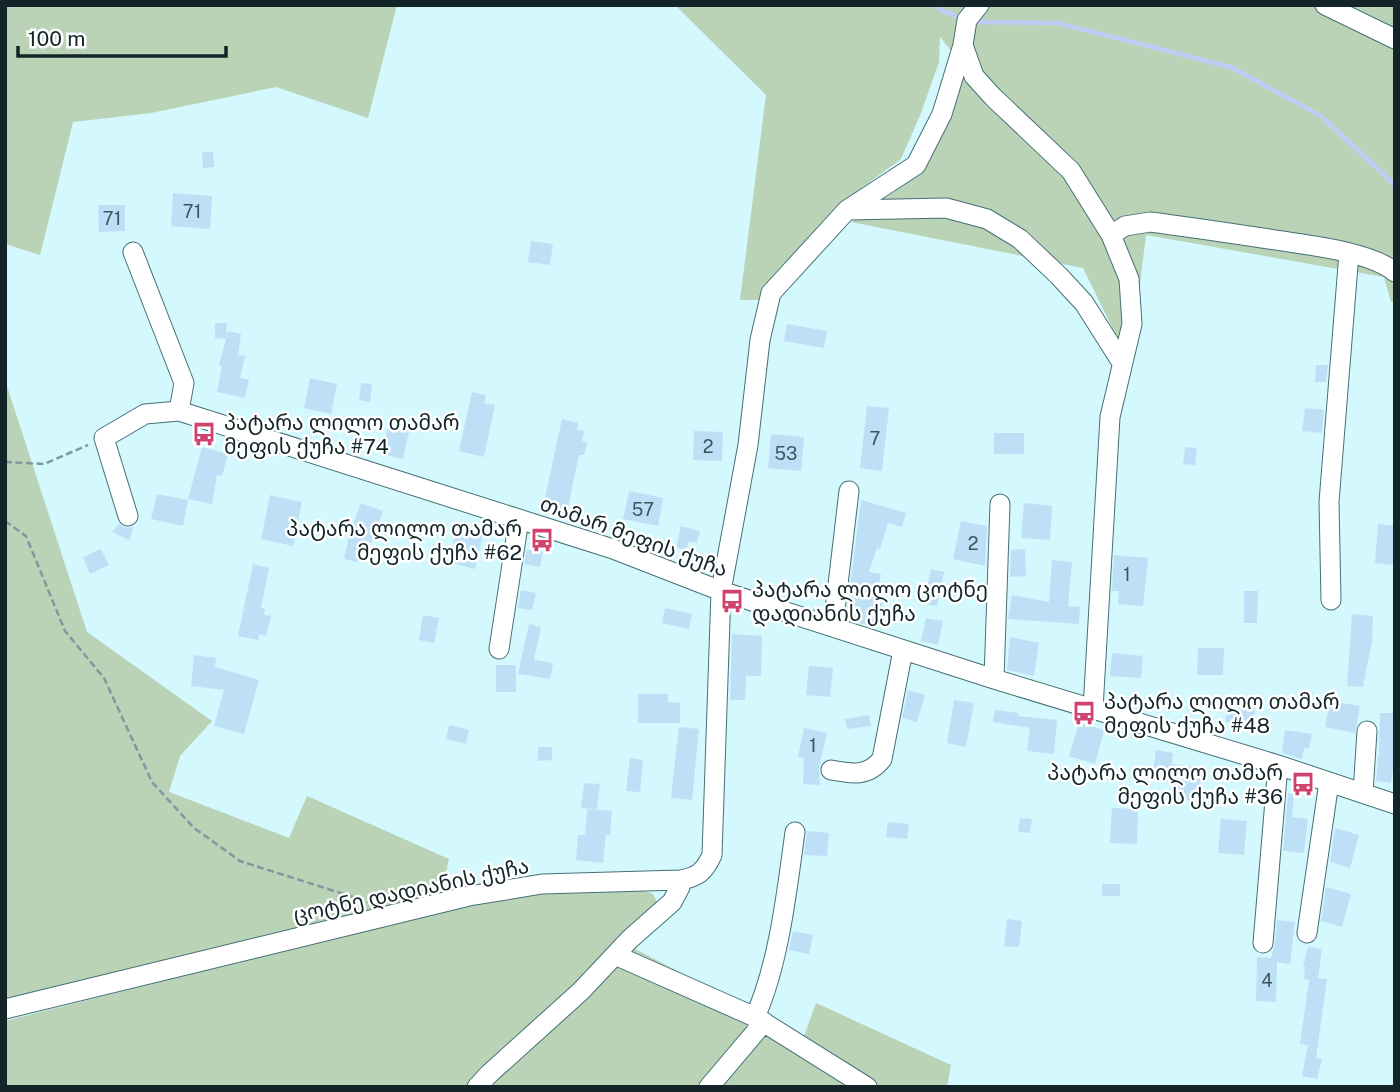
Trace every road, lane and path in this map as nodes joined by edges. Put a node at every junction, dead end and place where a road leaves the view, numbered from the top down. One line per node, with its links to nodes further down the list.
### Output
1 (979, 5): 4 (street, ცოტნე დადიანის ქუჩა)
2 (1325, 5): 3 (street)
3 (1395, 39)
4 (963, 45): 5 (street, ცოტნე დადიანის ქუჩა); 6 (street)
5 (847, 210): 10 (street); 19 (street, ცოტნე დადიანის ქუჩა)
6 (1111, 234): 8 (street); 10 (street)
7 (133, 252): 11 (street)
8 (1349, 253): 9 (street); 20 (street)
9 (1395, 272)
10 (1122, 363): 25 (street)
11 (179, 411): 12 (street); 17 (street, თამარ მეფის ქუჩა)
12 (104, 438): 13 (path); 16 (street)
13 (5, 460)
14 (849, 491): 21 (street)
15 (1000, 504): 24 (street)
16 (128, 516)
17 (519, 520): 19 (street, თამარ მეფის ქუჩა); 22 (street)
18 (5, 521): 34 (path)
19 (721, 591): 21 (street, თამარ მეფის ქუჩა); 33 (street, ცოტნე დადიანის ქუჩა)
20 (1331, 600)
21 (833, 627): 23 (street, თამარ მეფის ქუჩა)
22 (499, 649)
23 (904, 650): 24 (street, თამარ მეფის ქუჩა); 28 (street)
24 (995, 679): 25 (street, თამარ მეფის ქუჩა)
25 (1093, 709): 27 (street, თამარ მეფის ქუჩა)
26 (1367, 731): 30 (street)
27 (1278, 765): 29 (street, თამარ მეფის ქუჩა); 36 (street)
28 (831, 770)
29 (1329, 782): 30 (street, თამარ მეფის ქუჩა); 35 (street)
30 (1363, 793): 31 (street, თამარ მეფის ქუჩა)
31 (1395, 804)
32 (795, 832): 39 (street)
33 (680, 880): 34 (street, ცოტნე დადიანის ქუჩა); 37 (street)
34 (398, 912): 38 (street, ცოტნე დადიანის ქუჩა)
35 (1307, 933)
36 (1263, 943)
37 (615, 955): 39 (street); 40 (street)
38 (5, 1009)
39 (760, 1019): 41 (street); 42 (street)
40 (477, 1087)
41 (709, 1087)
42 (867, 1087)

